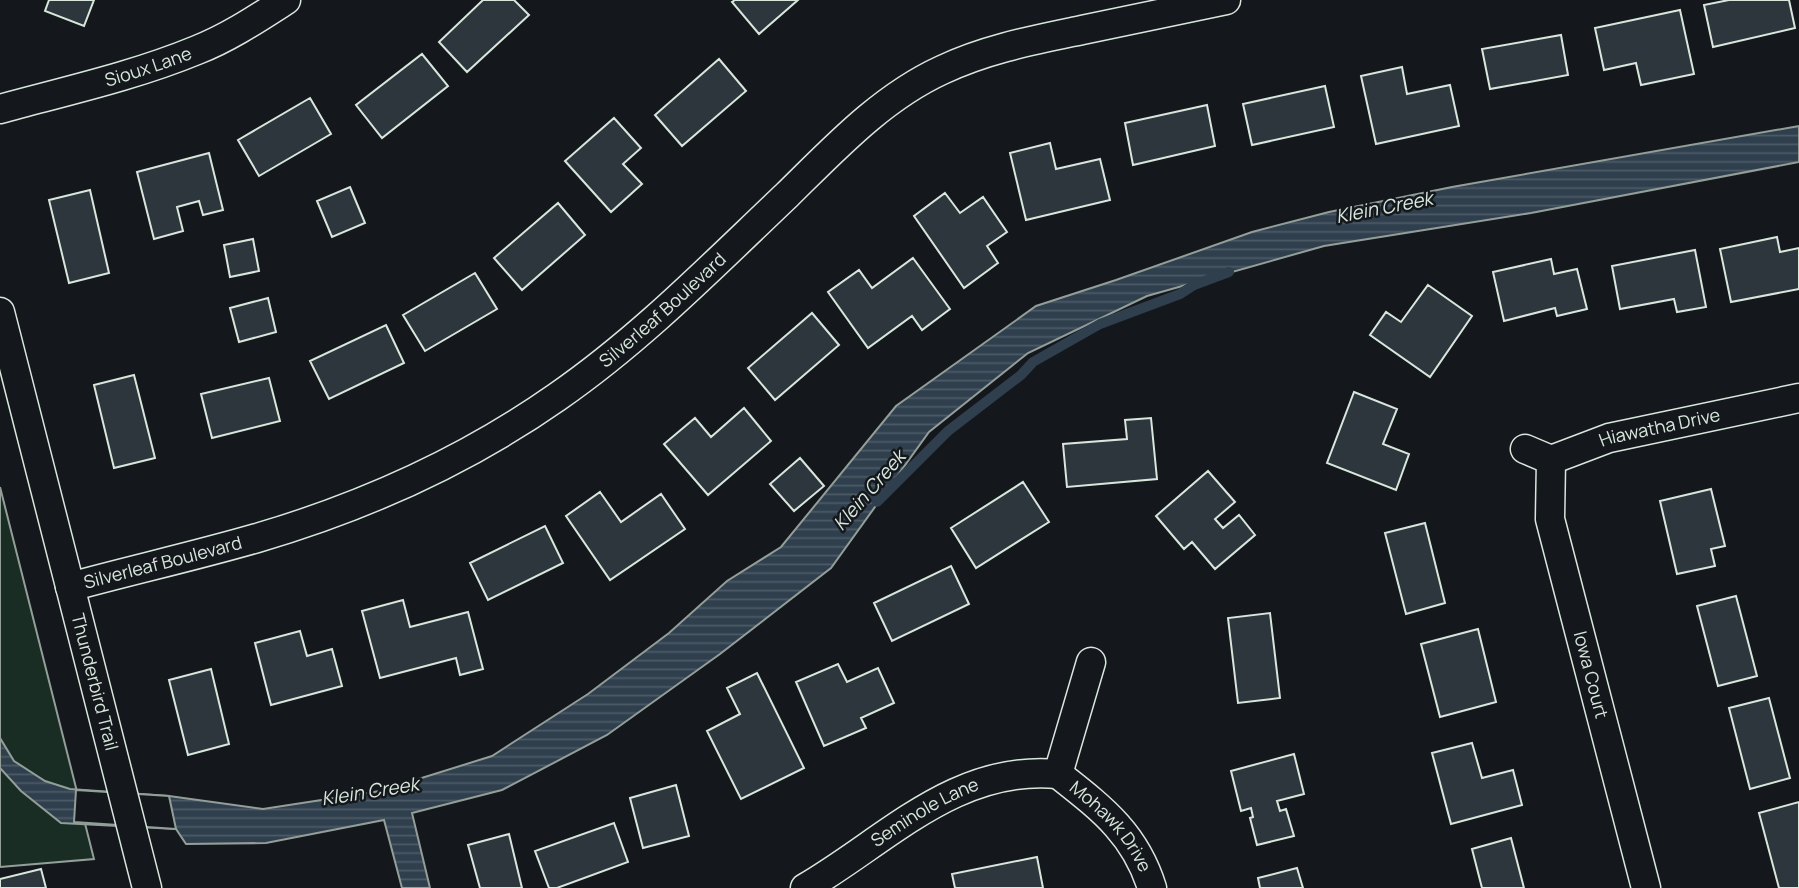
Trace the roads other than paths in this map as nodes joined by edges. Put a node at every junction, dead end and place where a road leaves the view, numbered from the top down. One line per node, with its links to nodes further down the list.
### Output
1 (286, 0): 3 (street, Sioux Lane)
2 (1226, 0): 8 (street, Silverleaf Boulevard)
3 (0, 109)
4 (0, 312): 8 (street, Thunderbird Trail)
5 (1799, 398): 7 (street, Hiawatha Drive)
6 (1525, 449): 7 (street)
7 (1551, 460): 14 (street, Iowa Court)
8 (70, 587): 11 (street, Thunderbird Trail)
9 (1091, 662): 10 (street)
10 (1058, 774): 12 (street, Seminole Lane); 13 (street, Mohawk Drive)
11 (147, 888)
12 (805, 888)
13 (1152, 888)
14 (1646, 888)

